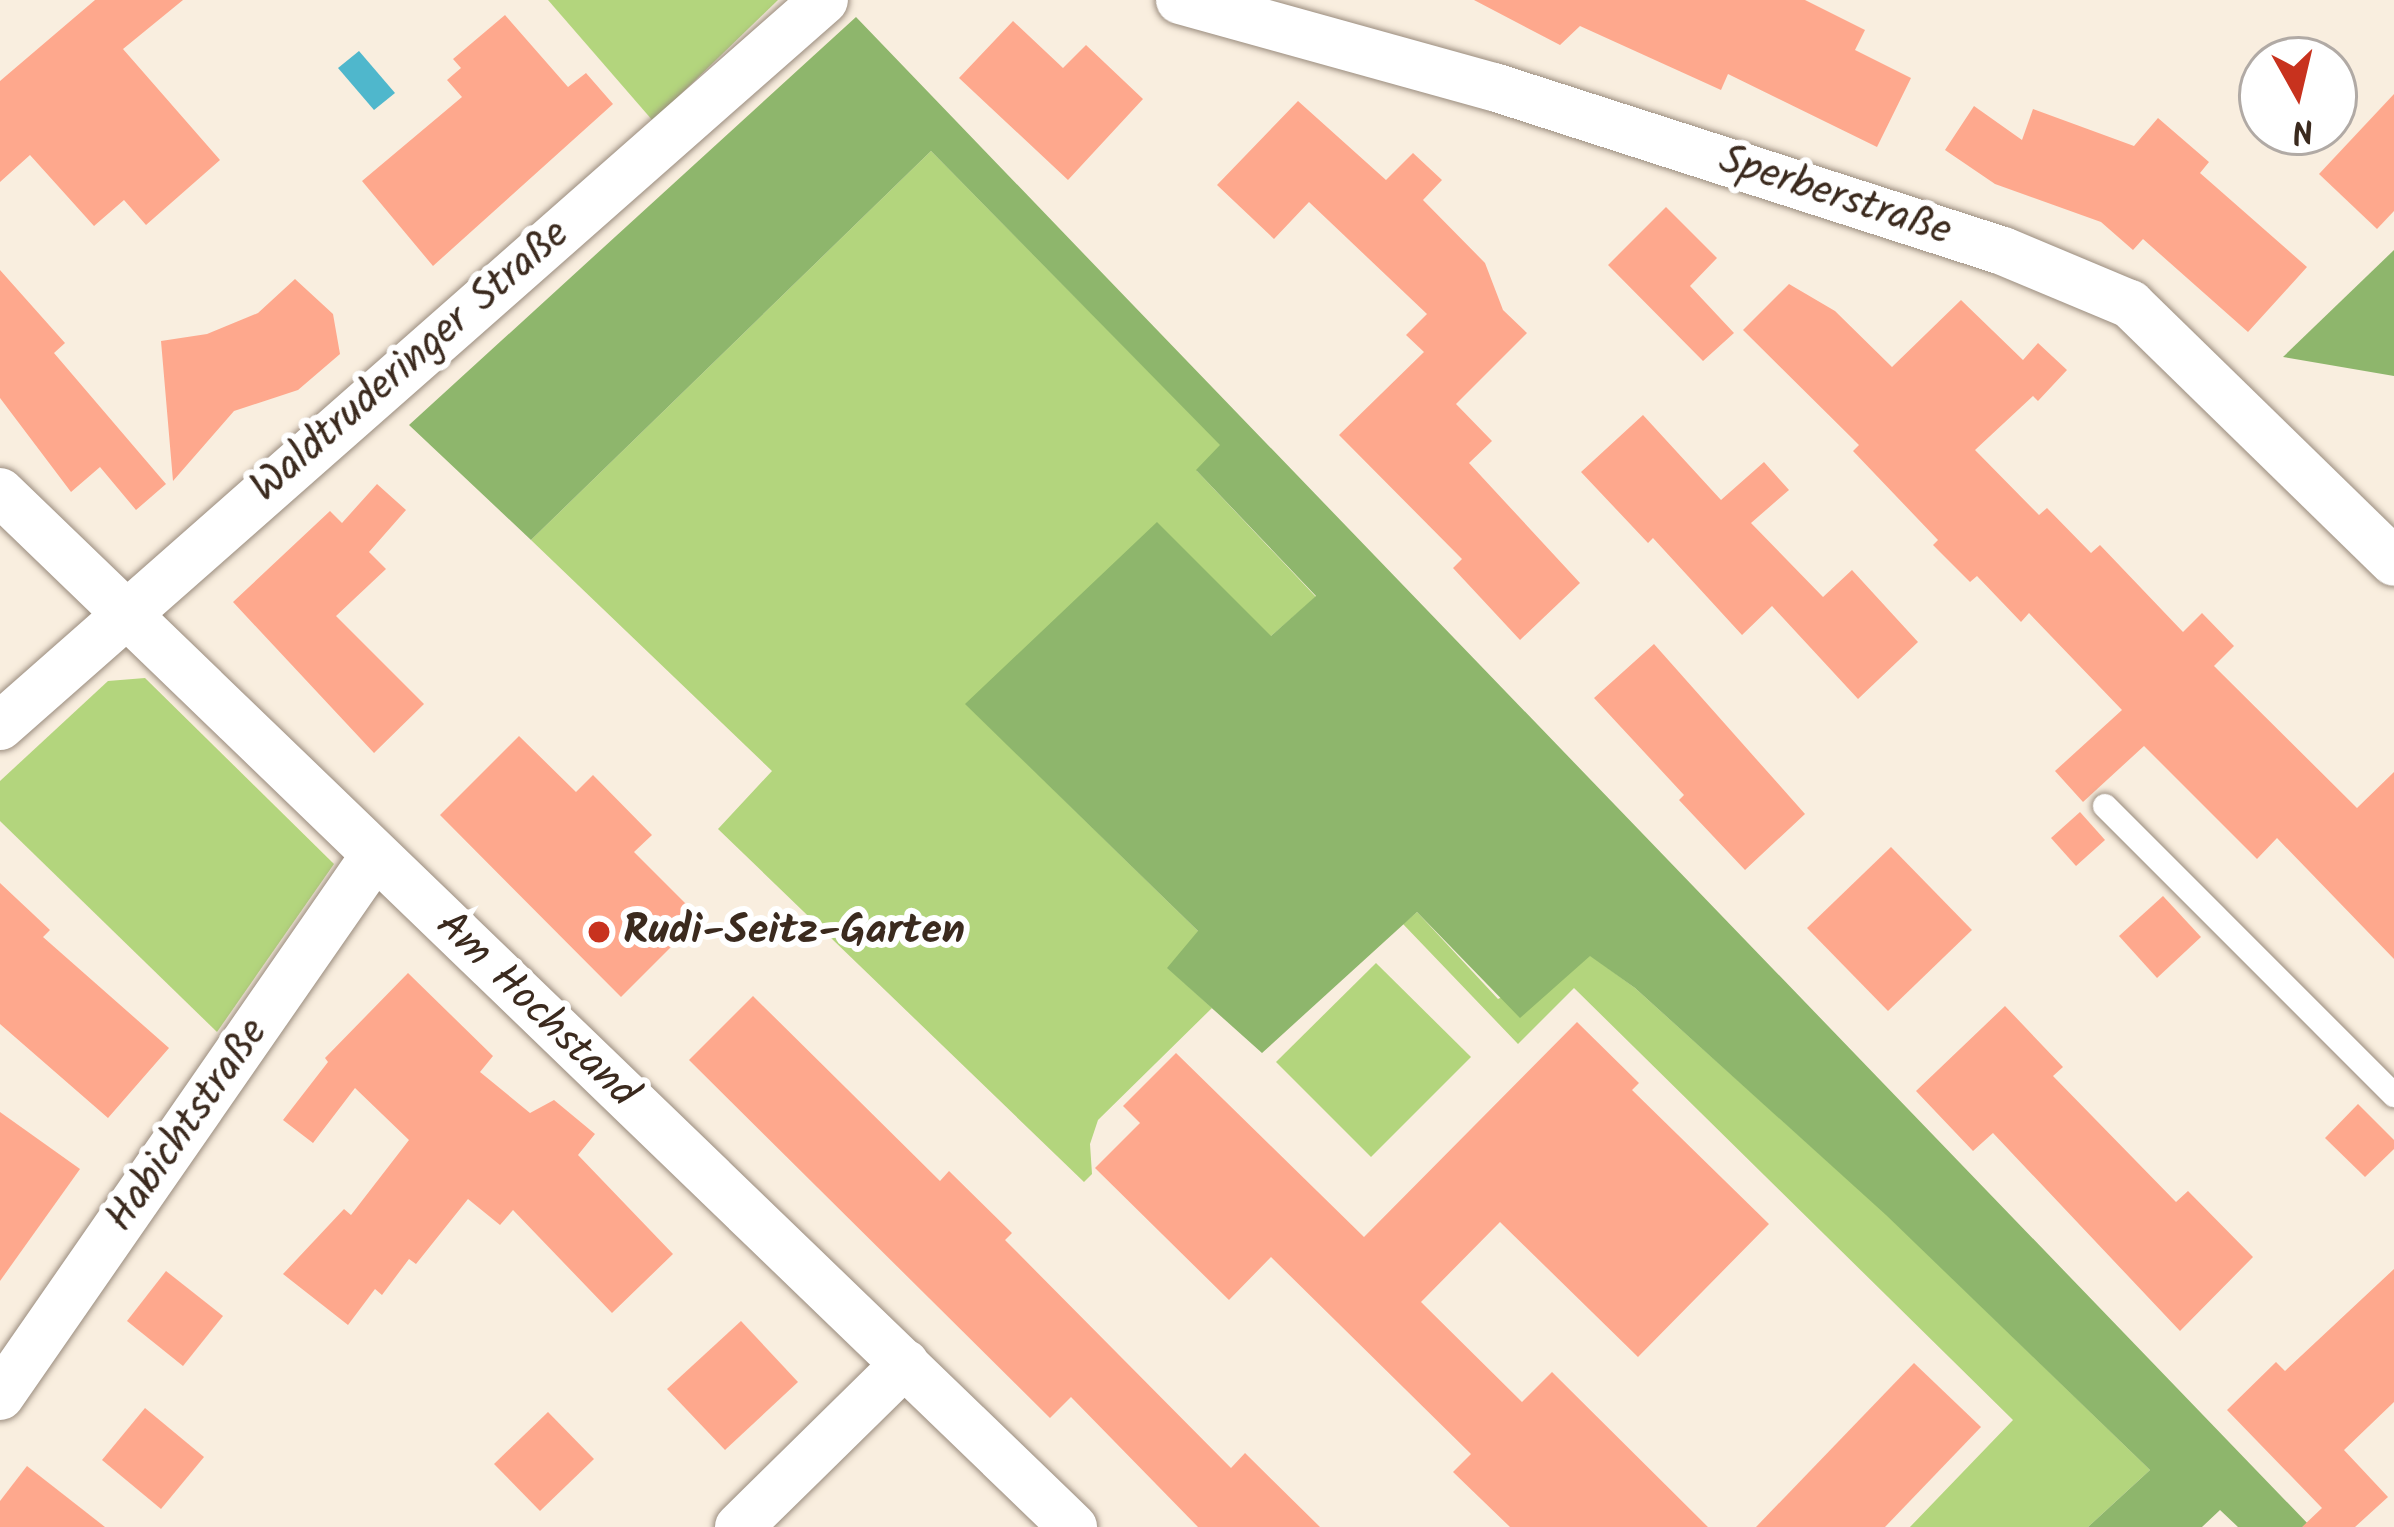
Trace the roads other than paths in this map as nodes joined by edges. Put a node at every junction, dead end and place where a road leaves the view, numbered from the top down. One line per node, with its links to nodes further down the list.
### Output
1 (824, 0): 5 (street, Waldtruderinger Straße)
2 (1180, 0): 4 (street, Sperberstraße)
3 (0, 492): 5 (street, Am Hochstand)
4 (2394, 562)
5 (127, 612): 6 (street, Waldtruderinger Straße); 8 (street, Am Hochstand)
6 (0, 727)
7 (2105, 806): 9 (lane)
8 (375, 855): 10 (street, Am Hochstand); 11 (street, Habichtstraße)
9 (2394, 1095)
10 (905, 1364): 12 (street); 13 (street, Am Hochstand)
11 (0, 1396)
12 (739, 1527)
13 (1073, 1527)

